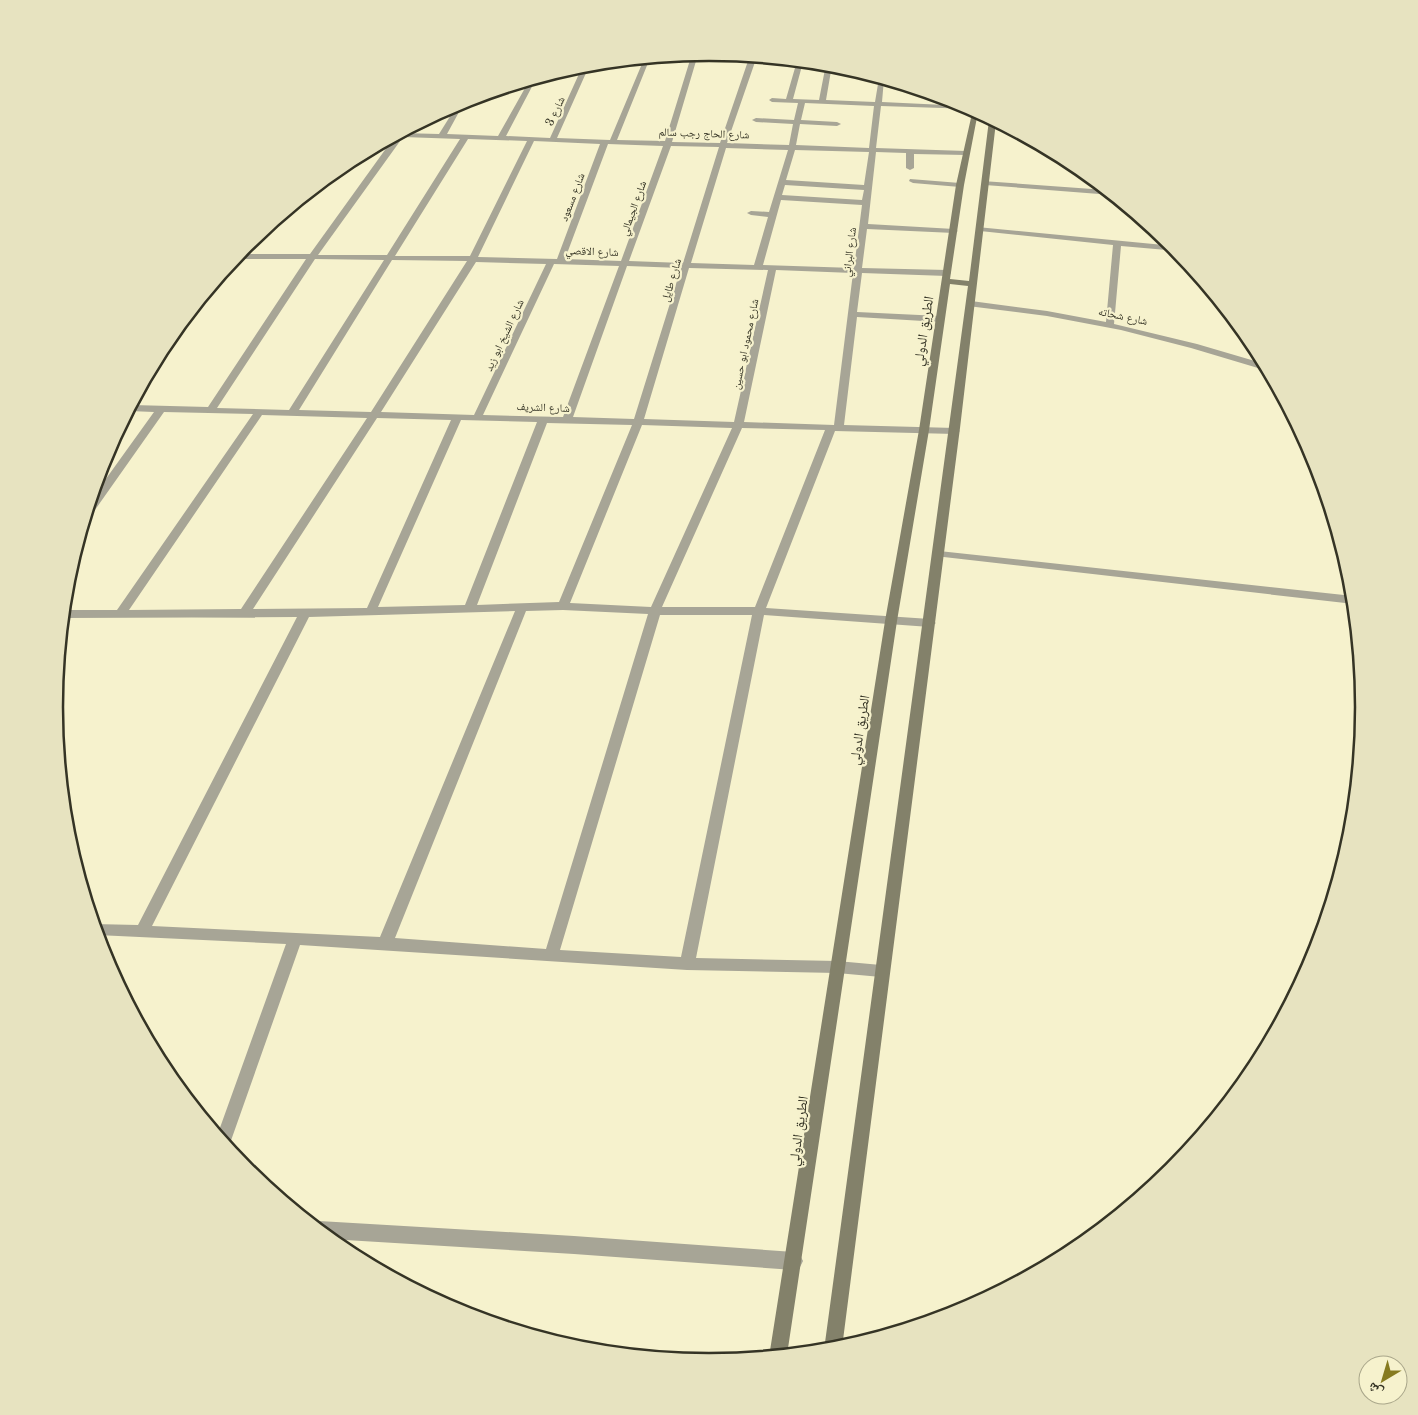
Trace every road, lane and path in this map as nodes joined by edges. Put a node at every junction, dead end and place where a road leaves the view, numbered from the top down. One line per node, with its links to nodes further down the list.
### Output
1 (693, 62): 28 (street, شارع الجيمالي)
2 (752, 63): 30 (street, شارع طايل)
3 (644, 65): 27 (street, شارع مسعود)
4 (798, 68): 10 (street)
5 (827, 73): 12 (street)
6 (582, 74): 26 (street, شارع 3)
7 (882, 85): 13 (street, شارع البراني)
8 (529, 87): 24 (street)
9 (772, 100): 10 (street)
10 (789, 100): 11 (street)
11 (802, 101): 12 (street); 18 (street)
12 (822, 102): 13 (street)
13 (878, 104): 14 (street); 32 (street, شارع البراني)
14 (948, 107)
15 (455, 113): 22 (street)
16 (975, 119): 33 (street, الطريق الدولي)
17 (756, 120): 18 (street)
18 (796, 122): 19 (street); 31 (street)
19 (837, 124)
20 (990, 126): 33 (street, الطريق الدولي)
21 (410, 135): 22 (street, شارع الحاج رجب سالم)
22 (442, 136): 23 (street, شارع الحاج رجب سالم)
23 (466, 136): 24 (street, شارع الحاج رجب سالم); 53 (street)
24 (501, 138): 25 (street, شارع الحاج رجب سالم)
25 (532, 139): 26 (street, شارع الحاج رجب سالم); 54 (street)
26 (553, 139): 27 (street, شارع الحاج رجب سالم)
27 (609, 141): 28 (street, شارع الحاج رجب سالم); 55 (street, شارع مسعود)
28 (668, 143): 30 (street, شارع الحاج رجب سالم); 56 (street, شارع الجيمالي)
29 (392, 145): 52 (street)
30 (723, 145): 31 (street, شارع الحاج رجب سالم); 57 (street, شارع طايل)
31 (792, 147): 32 (street, شارع الحاج رجب سالم); 37 (street)
32 (872, 150): 34 (street, شارع الحاج رجب سالم); 40 (street, شارع البراني)
33 (976, 150): 34 (street, شارع الحاج رجب سالم); 38 (street, الطريق الدولي); 39 (street, الطريق الدولي)
34 (910, 151): 35 (street)
35 (910, 168)
36 (913, 181): 39 (street)
37 (782, 182): 40 (street); 42 (street)
38 (986, 183): 41 (street); 47 (street, الطريق الدولي)
39 (960, 185): 48 (street, الطريق الدولي)
40 (868, 188): 43 (street, شارع البراني)
41 (1098, 192)
42 (777, 197): 43 (street); 45 (street)
43 (866, 203): 46 (street, شارع البراني)
44 (751, 213): 45 (street)
45 (771, 215): 58 (street)
46 (863, 226): 48 (street); 60 (street, شارع البراني)
47 (980, 229): 49 (street); 62 (street, الطريق الدولي)
48 (954, 231): 61 (street, الطريق الدولي)
49 (1117, 242): 50 (street); 66 (street)
50 (1162, 247)
51 (247, 256): 52 (street, شارع الاقصي)
52 (312, 257): 53 (street, شارع الاقصي); 70 (street)
53 (391, 258): 54 (street, شارع الاقصي); 72 (street)
54 (473, 259): 55 (street, شارع الاقصي); 73 (street)
55 (555, 261): 56 (street, شارع الاقصي); 75 (street, شارع الشيخ ابو زيد)
56 (625, 263): 57 (street, شارع الاقصي); 77 (street, شارع الجيمالي)
57 (688, 265): 58 (street, شارع الاقصي); 78 (street, شارع طايل)
58 (758, 267): 59 (street, شارع الاقصي)
59 (773, 268): 60 (street, شارع الاقصي); 79 (street, شارع محمود ابو حسين)
60 (858, 270): 61 (street, شارع الاقصي); 64 (street, شارع البراني)
61 (946, 277): 62 (street); 65 (street, الطريق الدولي)
62 (972, 284): 63 (street, الطريق الدولي)
63 (971, 304): 66 (street, شارع شحاته); 82 (street, الطريق الدولي)
64 (852, 314): 65 (street); 80 (street, شارع البراني)
65 (940, 319): 81 (street, الطريق الدولي)
66 (1110, 324): 67 (street, شارع شحاته)
67 (1257, 365)
68 (136, 408): 69 (street, شارع الشريف)
69 (161, 409): 70 (street, شارع الشريف); 83 (street)
70 (210, 411): 71 (street, شارع الشريف)
71 (259, 412): 72 (street, شارع الشريف); 95 (street)
72 (292, 413): 73 (street, شارع الشريف)
73 (374, 415): 74 (street, شارع الشريف); 94 (street)
74 (457, 417): 75 (street, شارع الشريف); 90 (street)
75 (477, 418): 76 (street, شارع الشريف)
76 (544, 420): 77 (street, شارع الشريف); 87 (street)
77 (567, 420): 78 (street, شارع الشريف)
78 (638, 422): 79 (street, شارع الشريف); 86 (street, شارع طايل)
79 (738, 425): 80 (street, شارع الشريف); 89 (street, شارع محمود ابو حسين)
80 (835, 428): 81 (street, شارع الشريف); 91 (street, شارع البراني)
81 (924, 430): 82 (street, شارع الشريف); 96 (street, الطريق الدولي)
82 (955, 431): 84 (street, الطريق الدولي)
83 (97, 499)
84 (939, 554): 85 (street); 97 (street, الطريق الدولي)
85 (1346, 599)
86 (563, 606): 88 (street); 89 (street)
87 (470, 607): 88 (street); 90 (street)
88 (522, 607): 101 (street)
89 (655, 610): 91 (street); 102 (street, شارع محمود ابو حسين)
90 (371, 611): 92 (street)
91 (759, 611): 96 (street); 103 (street, شارع البراني)
92 (305, 613): 94 (street); 99 (street)
93 (69, 614): 95 (street)
94 (244, 614): 95 (street)
95 (120, 615)
96 (891, 620): 97 (street); 104 (street, الطريق الدولي)
97 (930, 623): 105 (street, الطريق الدولي)
98 (102, 929): 99 (street)
99 (143, 930): 100 (street)
100 (295, 939): 101 (street); 106 (street)
101 (385, 943): 102 (street)
102 (551, 956): 103 (street)
103 (687, 964): 104 (street)
104 (837, 967): 105 (street); 108 (street, الطريق الدولي)
105 (881, 971): 109 (street, الطريق الدولي)
106 (226, 1137)
107 (331, 1231): 108 (street)
108 (794, 1261): 110 (street, الطريق الدولي)
109 (833, 1341)
110 (779, 1349)

